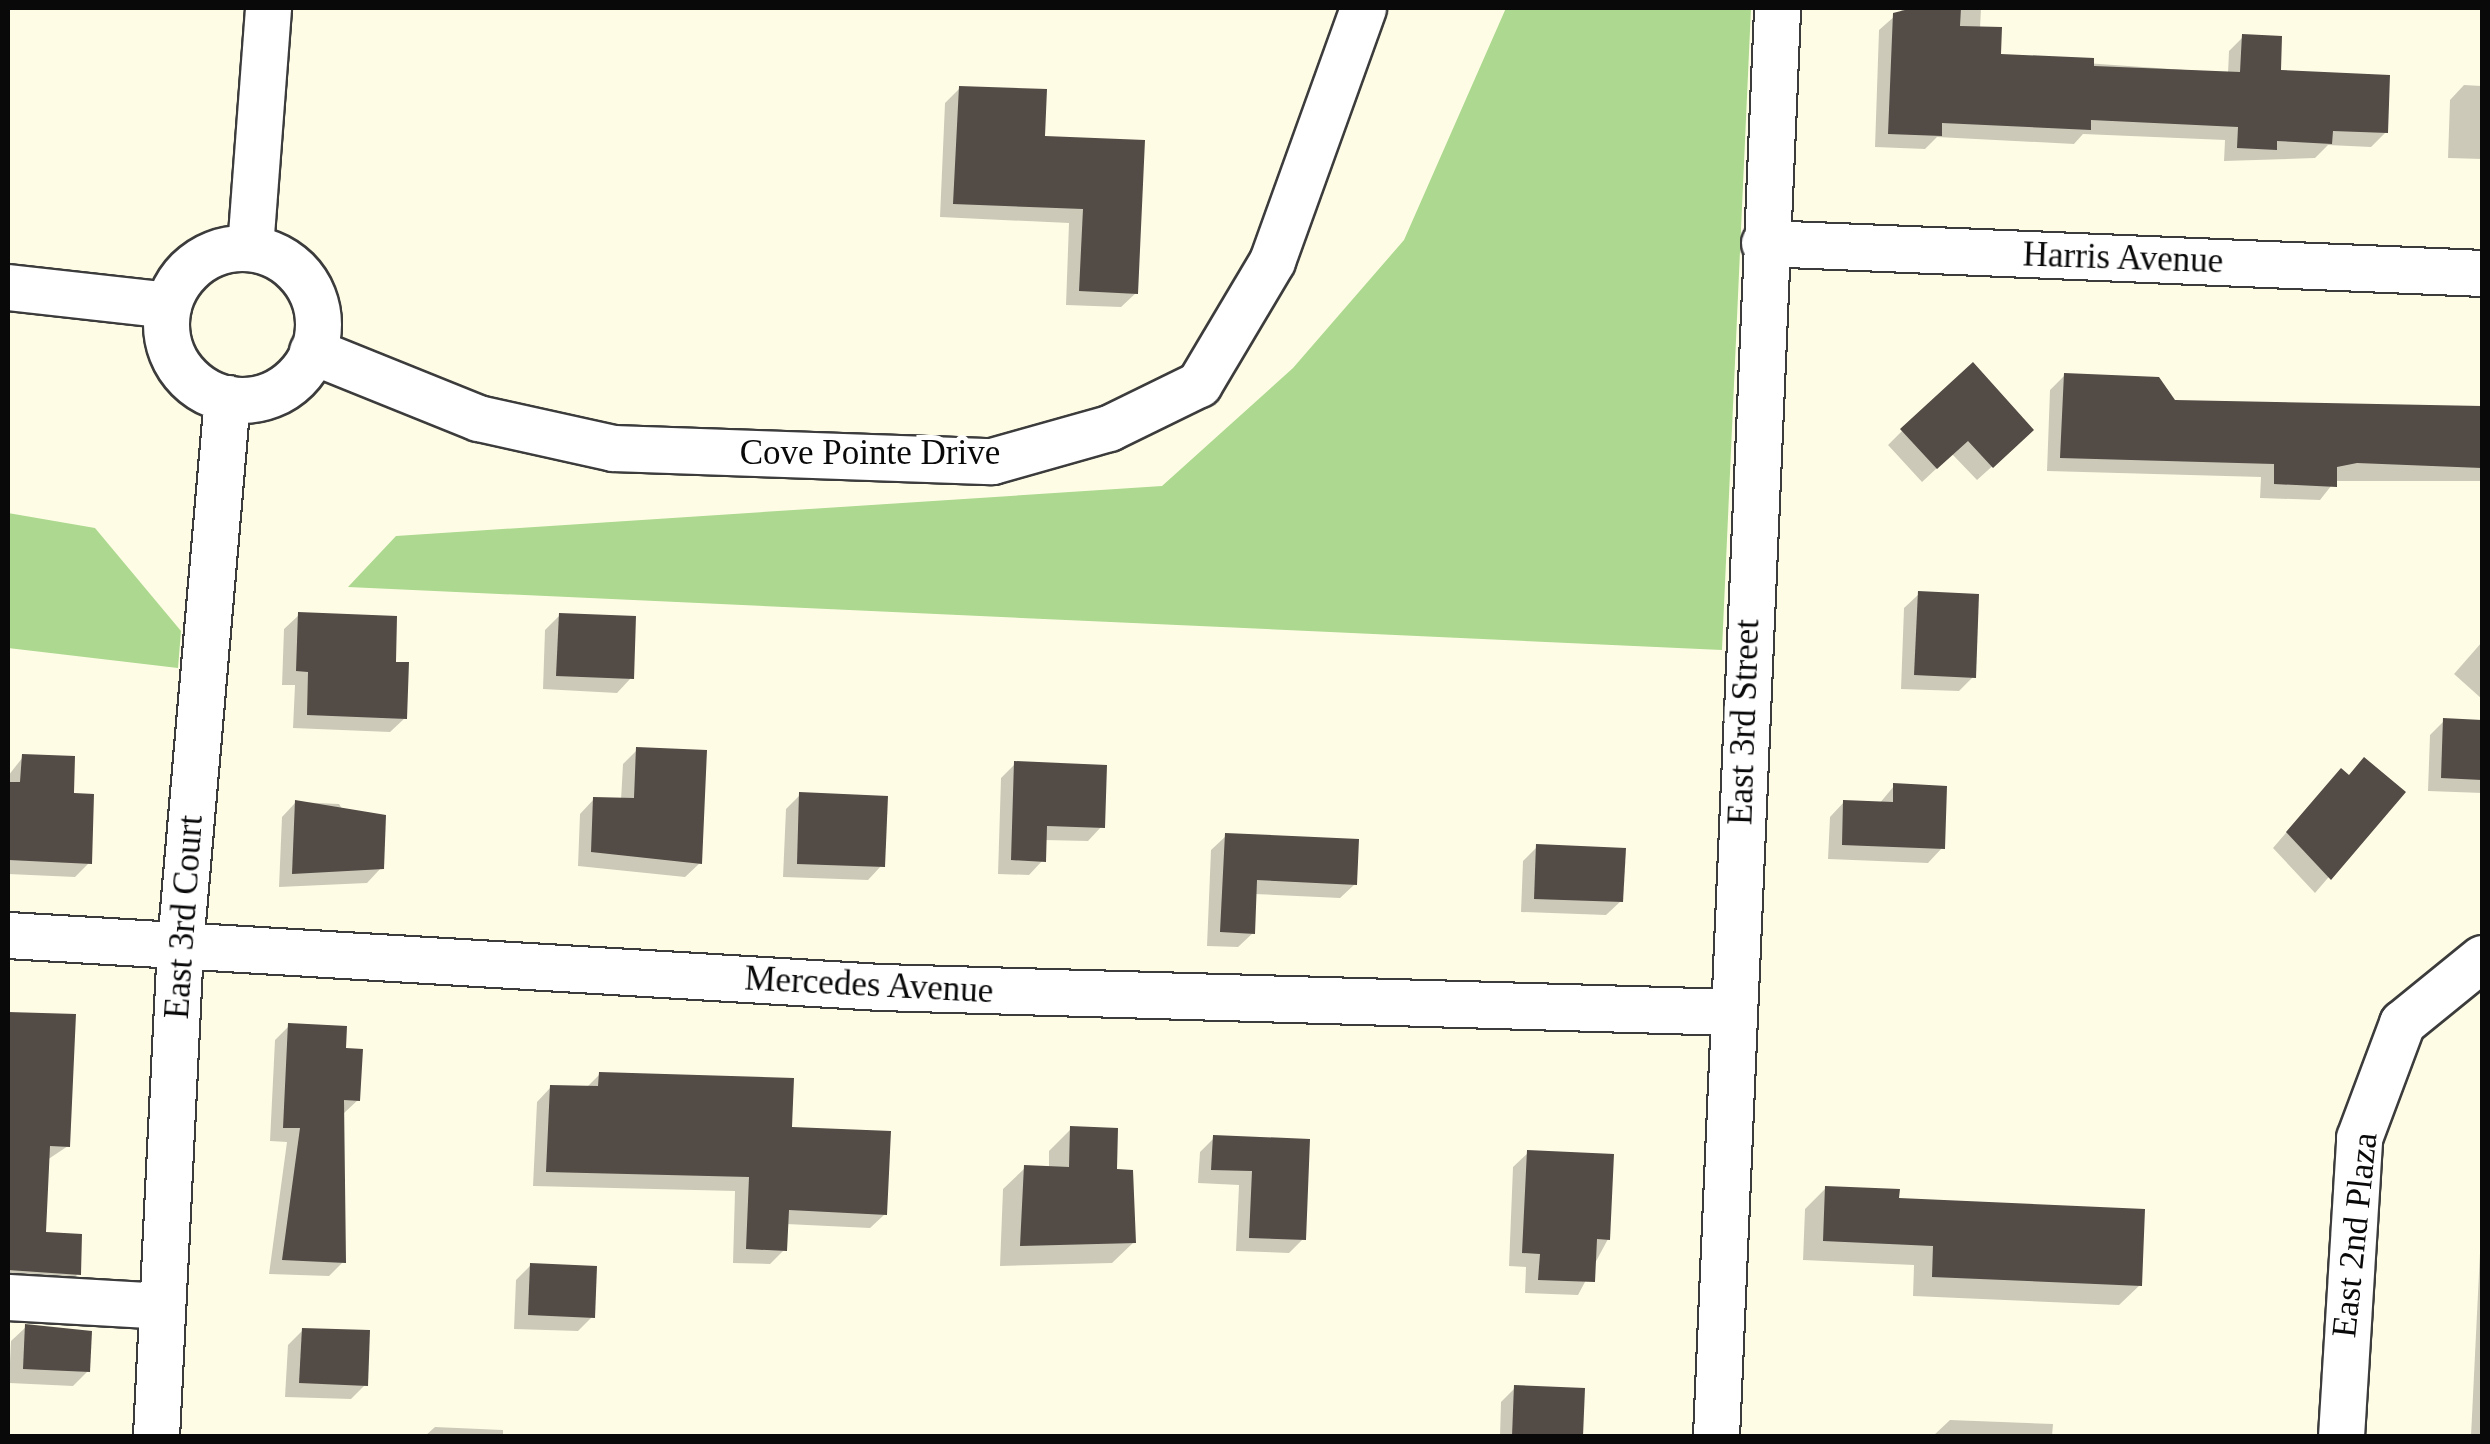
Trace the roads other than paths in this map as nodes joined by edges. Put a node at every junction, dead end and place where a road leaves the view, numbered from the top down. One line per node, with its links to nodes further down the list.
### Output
1 (268, 8): 5 (street)
2 (1363, 8): 9 (street, Cove Pointe Drive)
3 (1777, 8): 4 (street, East 3rd Street)
4 (1764, 242): 6 (street, Harris Avenue); 14 (street, East 3rd Street)
5 (250, 248): 8 (street); 9 (street)
6 (2482, 273)
7 (8, 287): 8 (street)
8 (168, 305): 10 (street)
9 (312, 352): 10 (street)
10 (228, 398): 12 (street, East 3rd Court)
11 (8, 935): 12 (street, Mercedes Avenue)
12 (180, 946): 14 (street, Mercedes Avenue); 16 (street, East 3rd Court)
13 (2482, 958): 19 (street, East 2nd Plaza)
14 (1732, 1012): 18 (street, East 3rd Street)
15 (8, 1297): 16 (street)
16 (162, 1306): 17 (street, East 3rd Court)
17 (156, 1436)
18 (1716, 1436)
19 (2340, 1436)

